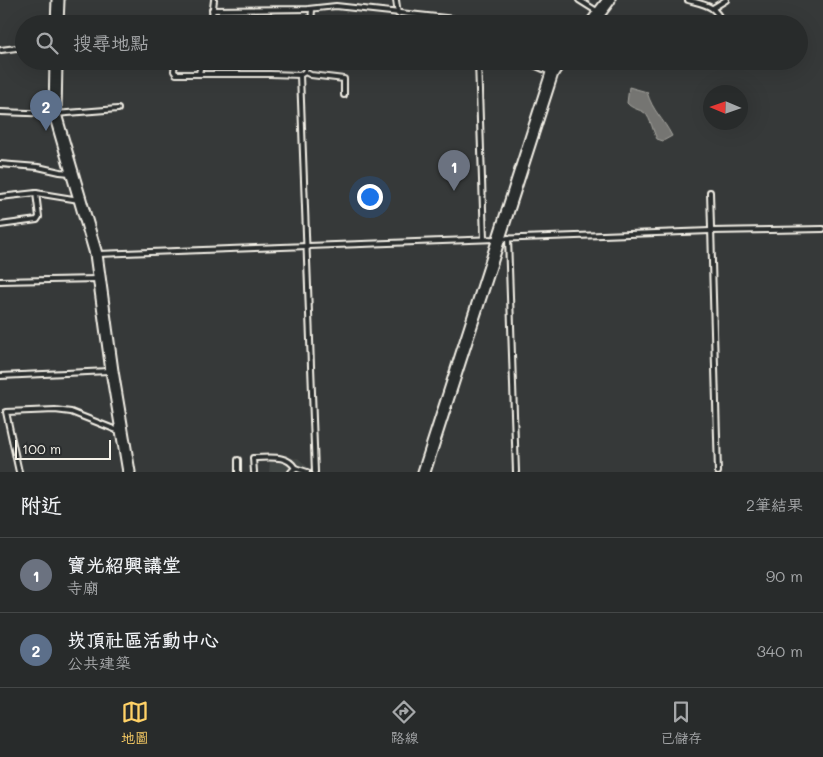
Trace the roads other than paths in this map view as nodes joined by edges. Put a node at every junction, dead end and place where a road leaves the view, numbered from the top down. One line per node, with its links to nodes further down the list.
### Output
1 (58, 0): 14 (street)
2 (214, 0): 11 (lane)
3 (396, 0): 13 (lane)
4 (579, 0): 12 (lane)
5 (609, 0): 12 (street)
6 (688, 0): 8 (lane)
7 (726, 0): 9 (lane)
8 (698, 1): 9 (lane)
9 (713, 8): 18 (lane)
10 (312, 9): 11 (lane); 13 (lane); 16 (lane)
11 (212, 10): 15 (lane)
12 (600, 13)
13 (398, 14): 17 (lane)
14 (57, 15)
15 (212, 15)
16 (311, 15)
17 (409, 15)
18 (719, 15)
19 (15, 48): 20 (lane)
20 (1, 50)
21 (56, 70): 32 (street)
22 (174, 70): 27 (lane)
23 (200, 70): 27 (lane)
24 (478, 70): 43 (lane)
25 (555, 70): 42 (street)
26 (306, 72): 28 (lane); 29 (lane)
27 (199, 73): 28 (lane)
28 (300, 75): 44 (lane)
29 (344, 95)
30 (118, 109): 32 (lane)
31 (0, 112): 32 (lane)
32 (55, 114): 34 (street)
33 (0, 164): 34 (lane)
34 (72, 173): 38 (street)
35 (710, 192): 41 (lane)
36 (36, 193): 37 (lane); 38 (lane); 39 (lane)
37 (0, 197)
38 (81, 200): 45 (street)
39 (0, 225)
40 (823, 229): 41 (lane)
41 (710, 231): 42 (lane); 62 (lane)
42 (503, 238): 43 (lane); 60 (street); 61 (lane)
43 (484, 239): 44 (lane)
44 (306, 245): 45 (lane); 59 (lane)
45 (96, 254): 46 (street)
46 (100, 279): 47 (lane); 48 (street)
47 (0, 281)
48 (112, 372): 49 (lane); 50 (street)
49 (0, 376)
50 (122, 432): 53 (lane); 54 (street)
51 (238, 460): 55 (lane)
52 (295, 468): 56 (lane); 57 (lane); 58 (lane)
53 (19, 472)
54 (128, 472)
55 (238, 472)
56 (254, 472)
57 (291, 472)
58 (307, 472)
59 (316, 472)
60 (424, 472)
61 (516, 472)
62 (718, 472)

